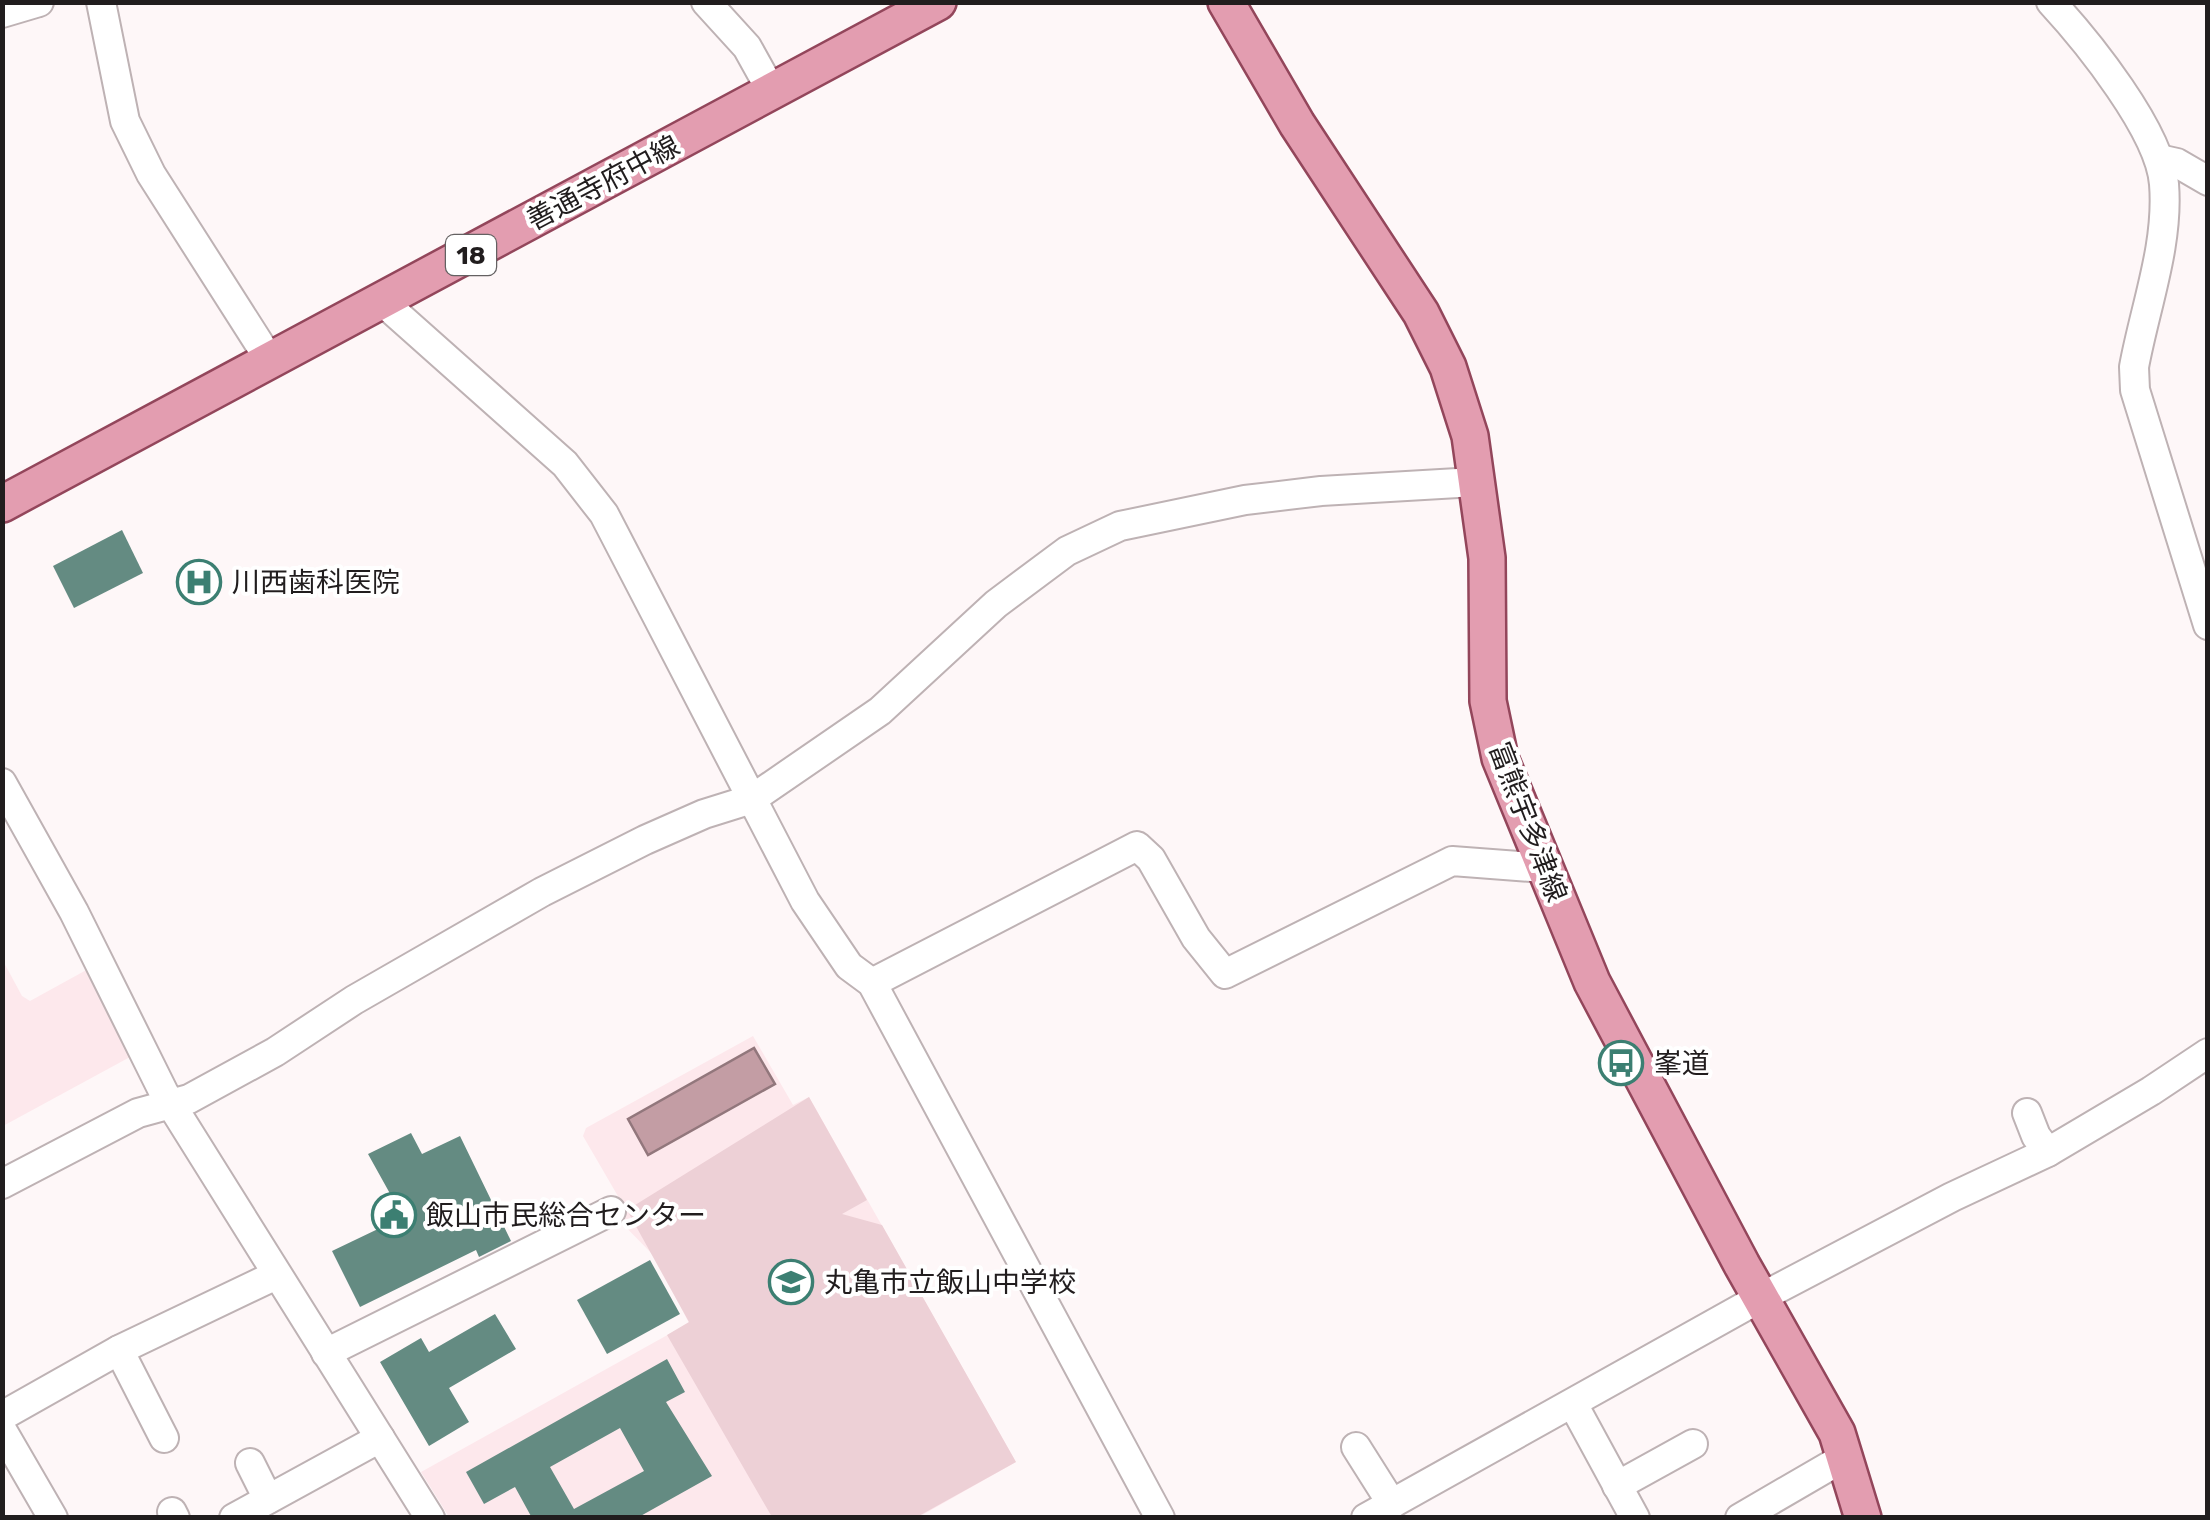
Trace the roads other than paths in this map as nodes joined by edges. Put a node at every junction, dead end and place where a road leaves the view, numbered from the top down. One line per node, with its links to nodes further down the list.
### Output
1 (39, 2): 7 (street)
2 (102, 2): 12 (street)
3 (706, 2): 8 (street)
4 (938, 2): 8 (main road, 善通寺府中線 / 18)
5 (1226, 2): 13 (main road, 富熊宇多津線)
6 (2051, 2): 9 (street)
7 (2, 13)
8 (772, 92): 11 (main road, 善通寺府中線 / 18)
9 (2159, 159): 10 (street); 15 (street)
10 (2208, 181)
11 (382, 302): 12 (main road, 善通寺府中線 / 18); 17 (street)
12 (270, 362): 14 (main road, 善通寺府中線 / 18)
13 (1476, 482): 17 (street); 18 (main road, 富熊宇多津線)
14 (2, 504)
15 (2208, 625)
16 (2, 782): 21 (street)
17 (752, 799): 19 (street); 21 (street)
18 (1544, 868): 19 (street); 27 (main road, 富熊宇多津線)
19 (872, 983): 45 (street)
20 (2208, 1052): 23 (street)
21 (172, 1104): 24 (street); 26 (street)
22 (2027, 1113): 23 (street)
23 (2048, 1152): 27 (street)
24 (2, 1184)
25 (610, 1212): 29 (street)
26 (276, 1275): 28 (street); 29 (street)
27 (1760, 1298): 30 (street); 37 (main road, 富熊宇多津線)
28 (120, 1350): 31 (street); 33 (street)
29 (326, 1353): 34 (street)
30 (1573, 1404): 39 (street); 41 (street)
31 (2, 1416)
32 (2, 1430): 42 (street)
33 (164, 1438)
34 (380, 1438): 40 (street); 44 (street)
35 (1693, 1444): 39 (street)
36 (1356, 1448): 41 (street)
37 (1845, 1457): 48 (street); 49 (main road, 富熊宇多津線)
38 (250, 1463): 40 (street)
39 (1617, 1486): 47 (street)
40 (268, 1499): 43 (street)
41 (1392, 1504): 46 (street)
42 (53, 1518)
43 (234, 1518)
44 (430, 1518)
45 (1160, 1518)
46 (1366, 1518)
47 (1635, 1518)
48 (1740, 1518)
49 (1864, 1518)

